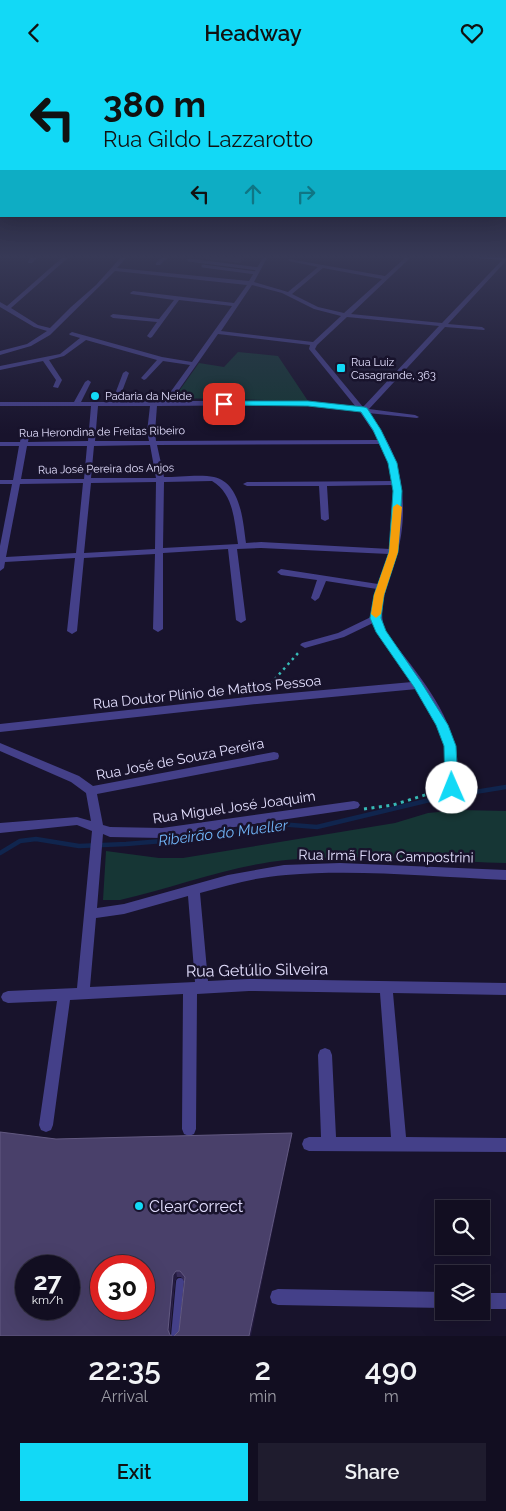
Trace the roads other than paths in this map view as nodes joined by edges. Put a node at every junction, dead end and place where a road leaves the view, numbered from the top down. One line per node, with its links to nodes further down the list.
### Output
1 (19, 315): 12 (street)
2 (68, 315): 12 (street)
3 (165, 315): 9 (street)
4 (229, 315): 13 (street)
5 (346, 315): 17 (street)
6 (349, 315): 10 (street)
7 (452, 315): 10 (street)
8 (113, 316): 9 (street)
9 (161, 321): 15 (street)
10 (443, 325): 11 (street); 33 (street)
11 (482, 329)
12 (52, 331): 18 (street)
13 (217, 332): 17 (street); 21 (street)
14 (72, 334): 16 (street)
15 (150, 336)
16 (84, 338): 19 (street); 20 (street)
17 (314, 344): 33 (street)
18 (0, 353)
19 (45, 359): 22 (street); 26 (street)
20 (159, 361): 21 (street); 24 (street)
21 (193, 366): 32 (street)
22 (0, 368)
23 (126, 373): 30 (street)
24 (144, 378)
25 (88, 382): 27 (street)
26 (56, 387)
27 (77, 403): 28 (street); 29 (street)
28 (0, 404)
29 (95, 404): 30 (street); 38 (street)
30 (114, 404): 31 (street)
31 (154, 404): 32 (street); 36 (street)
32 (166, 404): 33 (street)
33 (364, 410): 34 (street); 37 (street)
34 (415, 417)
35 (26, 431): 40 (street)
36 (152, 442): 37 (street, Rua Herondina de Freitas Ribeiro); 38 (street, Rua Herondina de Freitas Ribeiro); 41 (street)
37 (383, 442): 46 (street)
38 (91, 443): 40 (street, Rua Herondina de Freitas Ribeiro); 42 (street)
39 (0, 444): 40 (street, Rua Herondina de Freitas Ribeiro)
40 (24, 444): 44 (street)
41 (160, 479): 42 (street, Rua José Pereira dos Anjos); 49 (street, Rua José Pereira dos Anjos); 50 (street)
42 (87, 481): 44 (street, Rua José Pereira dos Anjos); 52 (street)
43 (0, 482): 44 (street, Rua José Pereira dos Anjos)
44 (16, 482): 53 (street)
45 (323, 483): 46 (street); 47 (street); 48 (street)
46 (397, 483): 51 (street)
47 (247, 484)
48 (325, 519)
49 (237, 546): 50 (street); 51 (street); 59 (street)
50 (159, 551): 52 (street); 60 (street)
51 (394, 552): 56 (street)
52 (80, 555): 53 (street); 61 (street)
53 (1, 563)
54 (281, 572): 55 (street)
55 (322, 579): 56 (street); 57 (street)
56 (382, 587): 58 (street)
57 (315, 598)
58 (376, 618): 62 (street); 63 (street)
59 (241, 620)
60 (158, 629)
61 (72, 631)
62 (305, 645)
63 (418, 685): 64 (street, Rua Doutor Plínio de Mattos Pessoa); 67 (street)
64 (0, 728)
65 (0, 747): 68 (street)
66 (274, 756): 68 (street, Rua José de Souza Pereira)
67 (452, 788)
68 (92, 791): 71 (street)
69 (354, 805): 71 (street, Rua Miguel José Joaquim)
70 (0, 828): 71 (street, Rua Miguel José Joaquim)
71 (97, 839): 74 (street)
72 (506, 875): 73 (street, Rua Irmã Flora Campostrini)
73 (194, 890): 74 (street, Rua Irmã Flora Campostrini); 75 (street)
74 (90, 913): 78 (street)
75 (196, 987): 76 (street, Rua Getúlio Silveira); 78 (street, Rua Getúlio Silveira); 83 (street)
76 (386, 987): 77 (street, Rua Getúlio Silveira); 86 (street)
77 (506, 989)
78 (83, 993): 79 (street, Rua Getúlio Silveira)
79 (64, 994): 80 (street, Rua Getúlio Silveira); 82 (street)
80 (8, 997)
81 (325, 1055): 85 (street)
82 (46, 1125)
83 (189, 1129)
84 (309, 1144): 85 (street)
85 (329, 1144): 86 (street)
86 (399, 1144): 87 (street)
87 (506, 1145)
88 (180, 1282): 93 (lane)
89 (278, 1297): 90 (street)
90 (435, 1300)
91 (490, 1301): 92 (street)
92 (506, 1301)
93 (175, 1336)

